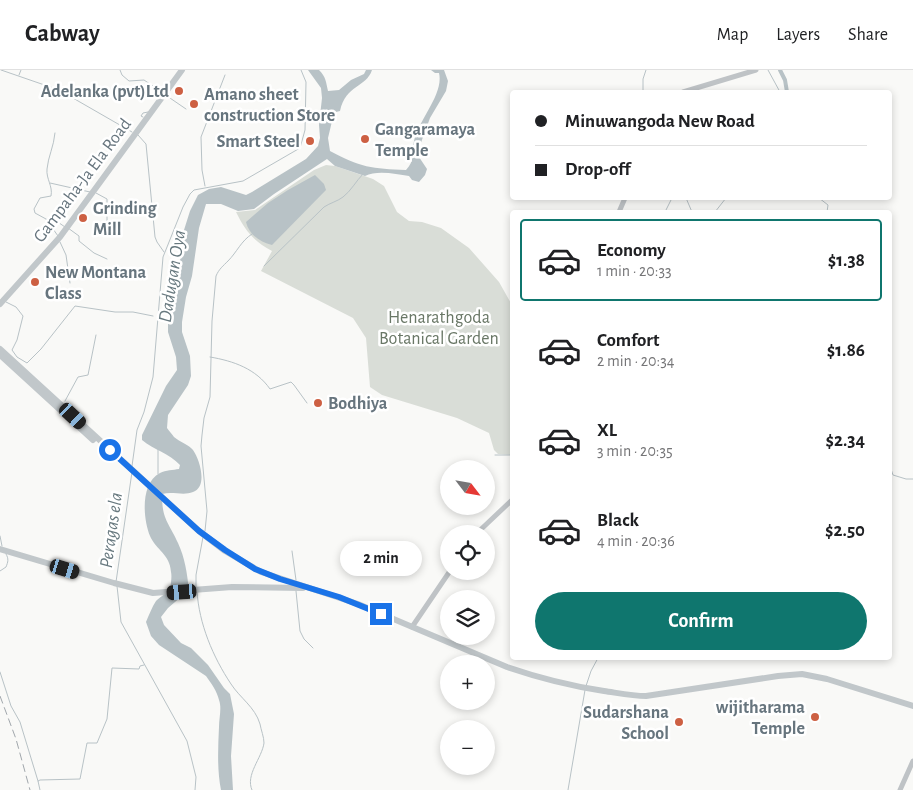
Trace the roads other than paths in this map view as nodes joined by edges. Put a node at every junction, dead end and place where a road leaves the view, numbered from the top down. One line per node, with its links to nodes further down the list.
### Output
1 (182, 70): 4 (main road, Gampaha-Ja Ela Road)
2 (756, 70): 3 (street)
3 (690, 90)
4 (0, 304)
5 (0, 349): 7 (main road)
6 (0, 355): 7 (main road)
7 (135, 475): 12 (main road)
8 (510, 502): 9 (street)
9 (486, 525)
10 (0, 549): 12 (main road)
11 (444, 580): 13 (street)
12 (309, 588): 13 (main road)
13 (412, 627): 14 (main road)
14 (913, 706)
15 (913, 760): 16 (street)
16 (900, 790)

